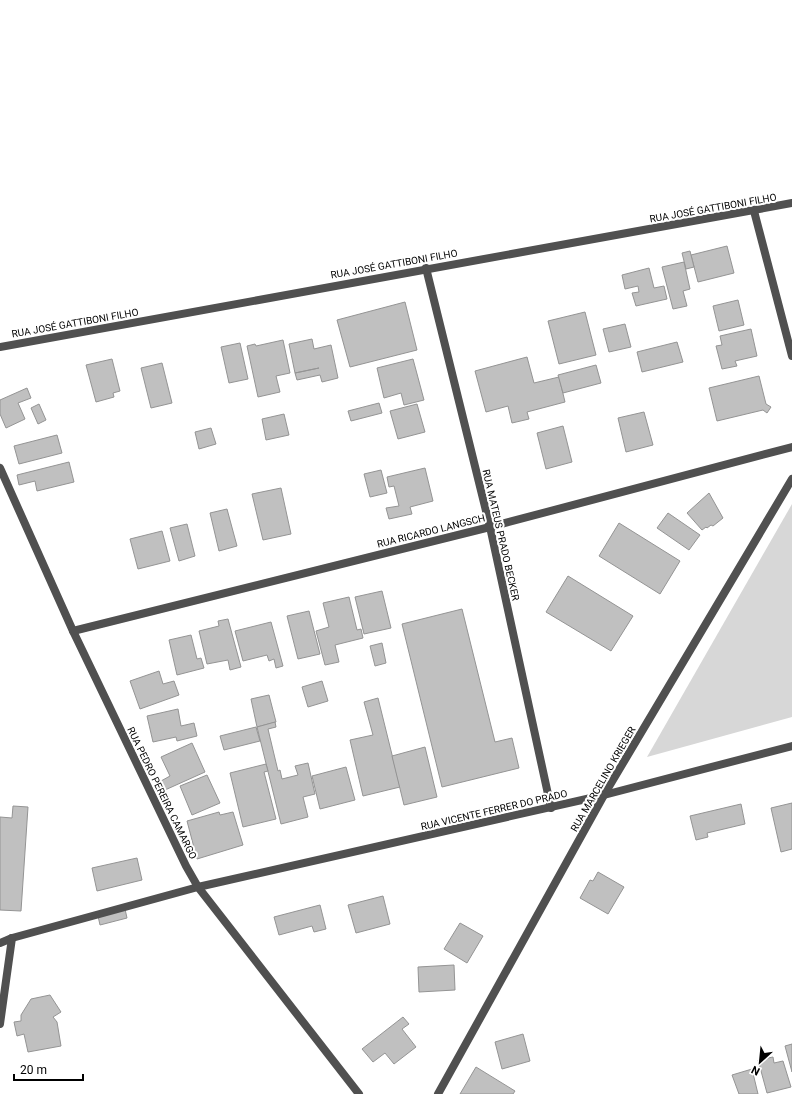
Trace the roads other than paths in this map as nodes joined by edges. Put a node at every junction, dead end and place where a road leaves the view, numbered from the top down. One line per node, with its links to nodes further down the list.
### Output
1 (792, 203): 2 (street, RUA JOSÉ GATTIBONI FILHO)
2 (754, 211): 3 (street, RUA JOSÉ GATTIBONI FILHO); 5 (street)
3 (426, 268): 4 (street, RUA JOSÉ GATTIBONI FILHO); 9 (street, RUA MATEUS PRADO BECKER)
4 (0, 347)
5 (792, 356)
6 (792, 447): 9 (street, RUA RICARDO LANGSCH)
7 (0, 468): 10 (street, RUA PEDRO PEREIRA CAMARGO)
8 (792, 479): 12 (street, RUA MARCELINO KRIEGER)
9 (490, 527): 10 (street, RUA RICARDO LANGSCH); 13 (street, RUA MATEUS PRADO BECKER)
10 (74, 630): 14 (street, RUA PEDRO PEREIRA CAMARGO)
11 (792, 746): 12 (street, RUA VICENTE FERRER DO PRADO)
12 (604, 795): 13 (street, RUA VICENTE FERRER DO PRADO); 19 (street, RUA MARCELINO KRIEGER)
13 (551, 808): 14 (street, RUA VICENTE FERRER DO PRADO)
14 (198, 887): 15 (street, RUA VICENTE FERRER DO PRADO); 18 (street, RUA PEDRO PEREIRA CAMARGO)
15 (12, 938): 16 (street, RUA VICENTE FERRER DO PRADO); 17 (street)
16 (0, 943)
17 (0, 1024)
18 (359, 1094)
19 (438, 1094)

